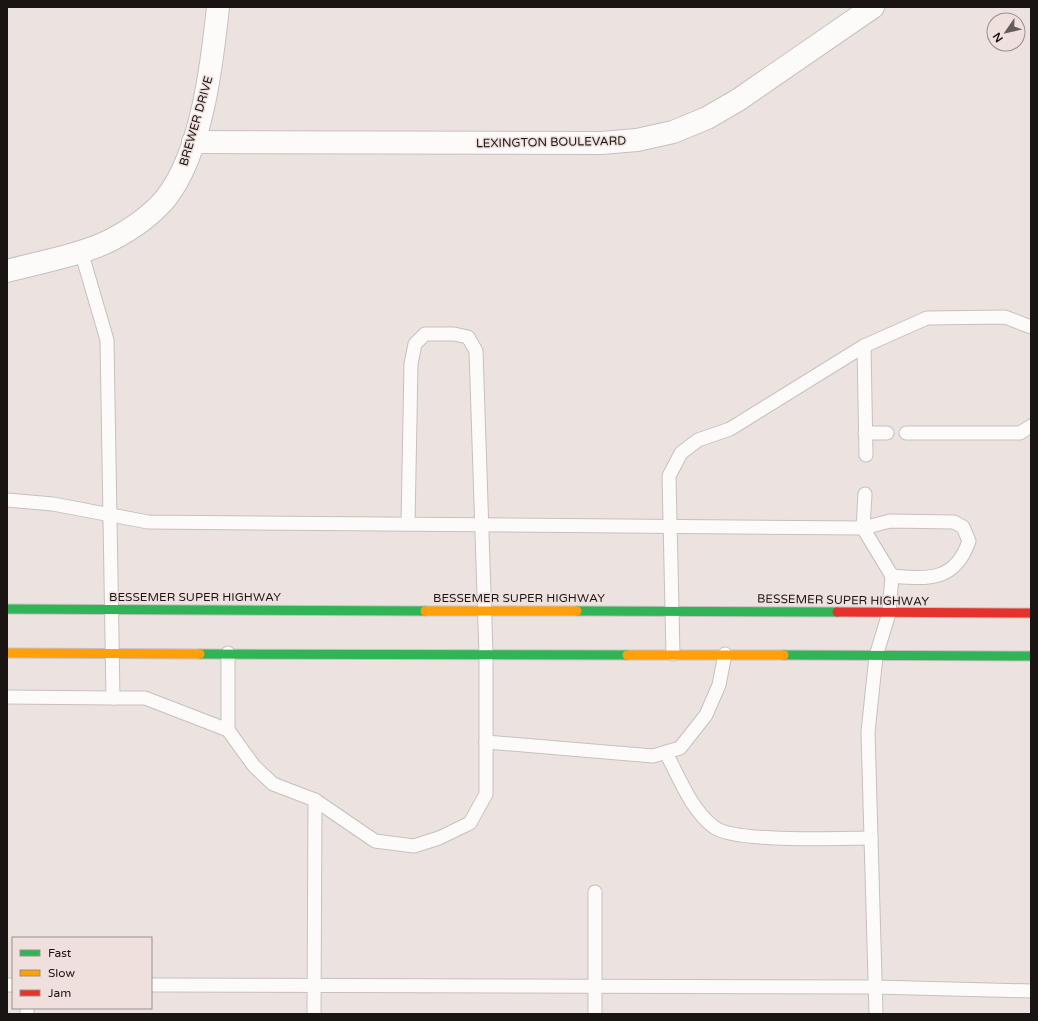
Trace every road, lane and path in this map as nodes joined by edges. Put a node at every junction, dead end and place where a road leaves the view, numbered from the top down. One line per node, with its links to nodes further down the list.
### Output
1 (218, 7): 3 (street, BREWER DRIVE)
2 (872, 7): 3 (street, LEXINGTON BOULEVARD)
3 (193, 142): 4 (street, BREWER DRIVE)
4 (81, 251): 5 (street, BREWER DRIVE); 15 (lane)
5 (7, 271)
6 (1031, 327): 7 (lane)
7 (864, 346): 10 (lane); 18 (lane)
8 (1031, 426): 11 (lane)
9 (887, 432): 10 (lane)
10 (865, 433): 12 (lane)
11 (906, 433)
12 (866, 455)
13 (865, 494): 19 (lane)
14 (7, 500): 15 (lane)
15 (111, 516): 16 (lane); 22 (lane)
16 (408, 524): 17 (lane); 17 (lane)
17 (480, 525): 18 (lane); 23 (lane)
18 (670, 526): 19 (lane); 24 (lane)
19 (863, 528): 20 (lane); 20 (lane)
20 (892, 576): 25 (lane)
21 (7, 609): 22 (main road, BESSEMER SUPER HIGHWAY)
22 (112, 609): 23 (main road, BESSEMER SUPER HIGHWAY); 28 (lane)
23 (484, 610): 24 (main road, BESSEMER SUPER HIGHWAY); 30 (lane)
24 (671, 610): 25 (main road, BESSEMER SUPER HIGHWAY); 31 (lane)
25 (889, 613): 26 (main road, BESSEMER SUPER HIGHWAY); 33 (lane)
26 (1031, 613)
27 (7, 653): 28 (main road)
28 (113, 653): 29 (main road); 36 (lane)
29 (228, 653): 30 (main road); 37 (lane)
30 (486, 654): 31 (main road); 38 (lane)
31 (673, 654): 32 (main road)
32 (725, 654): 33 (main road); 39 (lane)
33 (876, 656): 34 (main road); 41 (lane)
34 (1031, 656)
35 (7, 697): 36 (lane)
36 (113, 698): 37 (lane)
37 (228, 730): 40 (lane)
38 (486, 742): 39 (lane); 40 (lane)
39 (666, 753): 41 (lane)
40 (315, 800): 44 (lane)
41 (871, 838): 46 (lane)
42 (595, 892): 45 (lane)
43 (152, 985): 44 (lane)
44 (315, 986): 45 (lane); 48 (lane)
45 (595, 986): 46 (lane); 49 (lane)
46 (875, 987): 47 (lane); 50 (lane)
47 (1031, 992)
48 (314, 1014)
49 (595, 1014)
50 (876, 1014)

